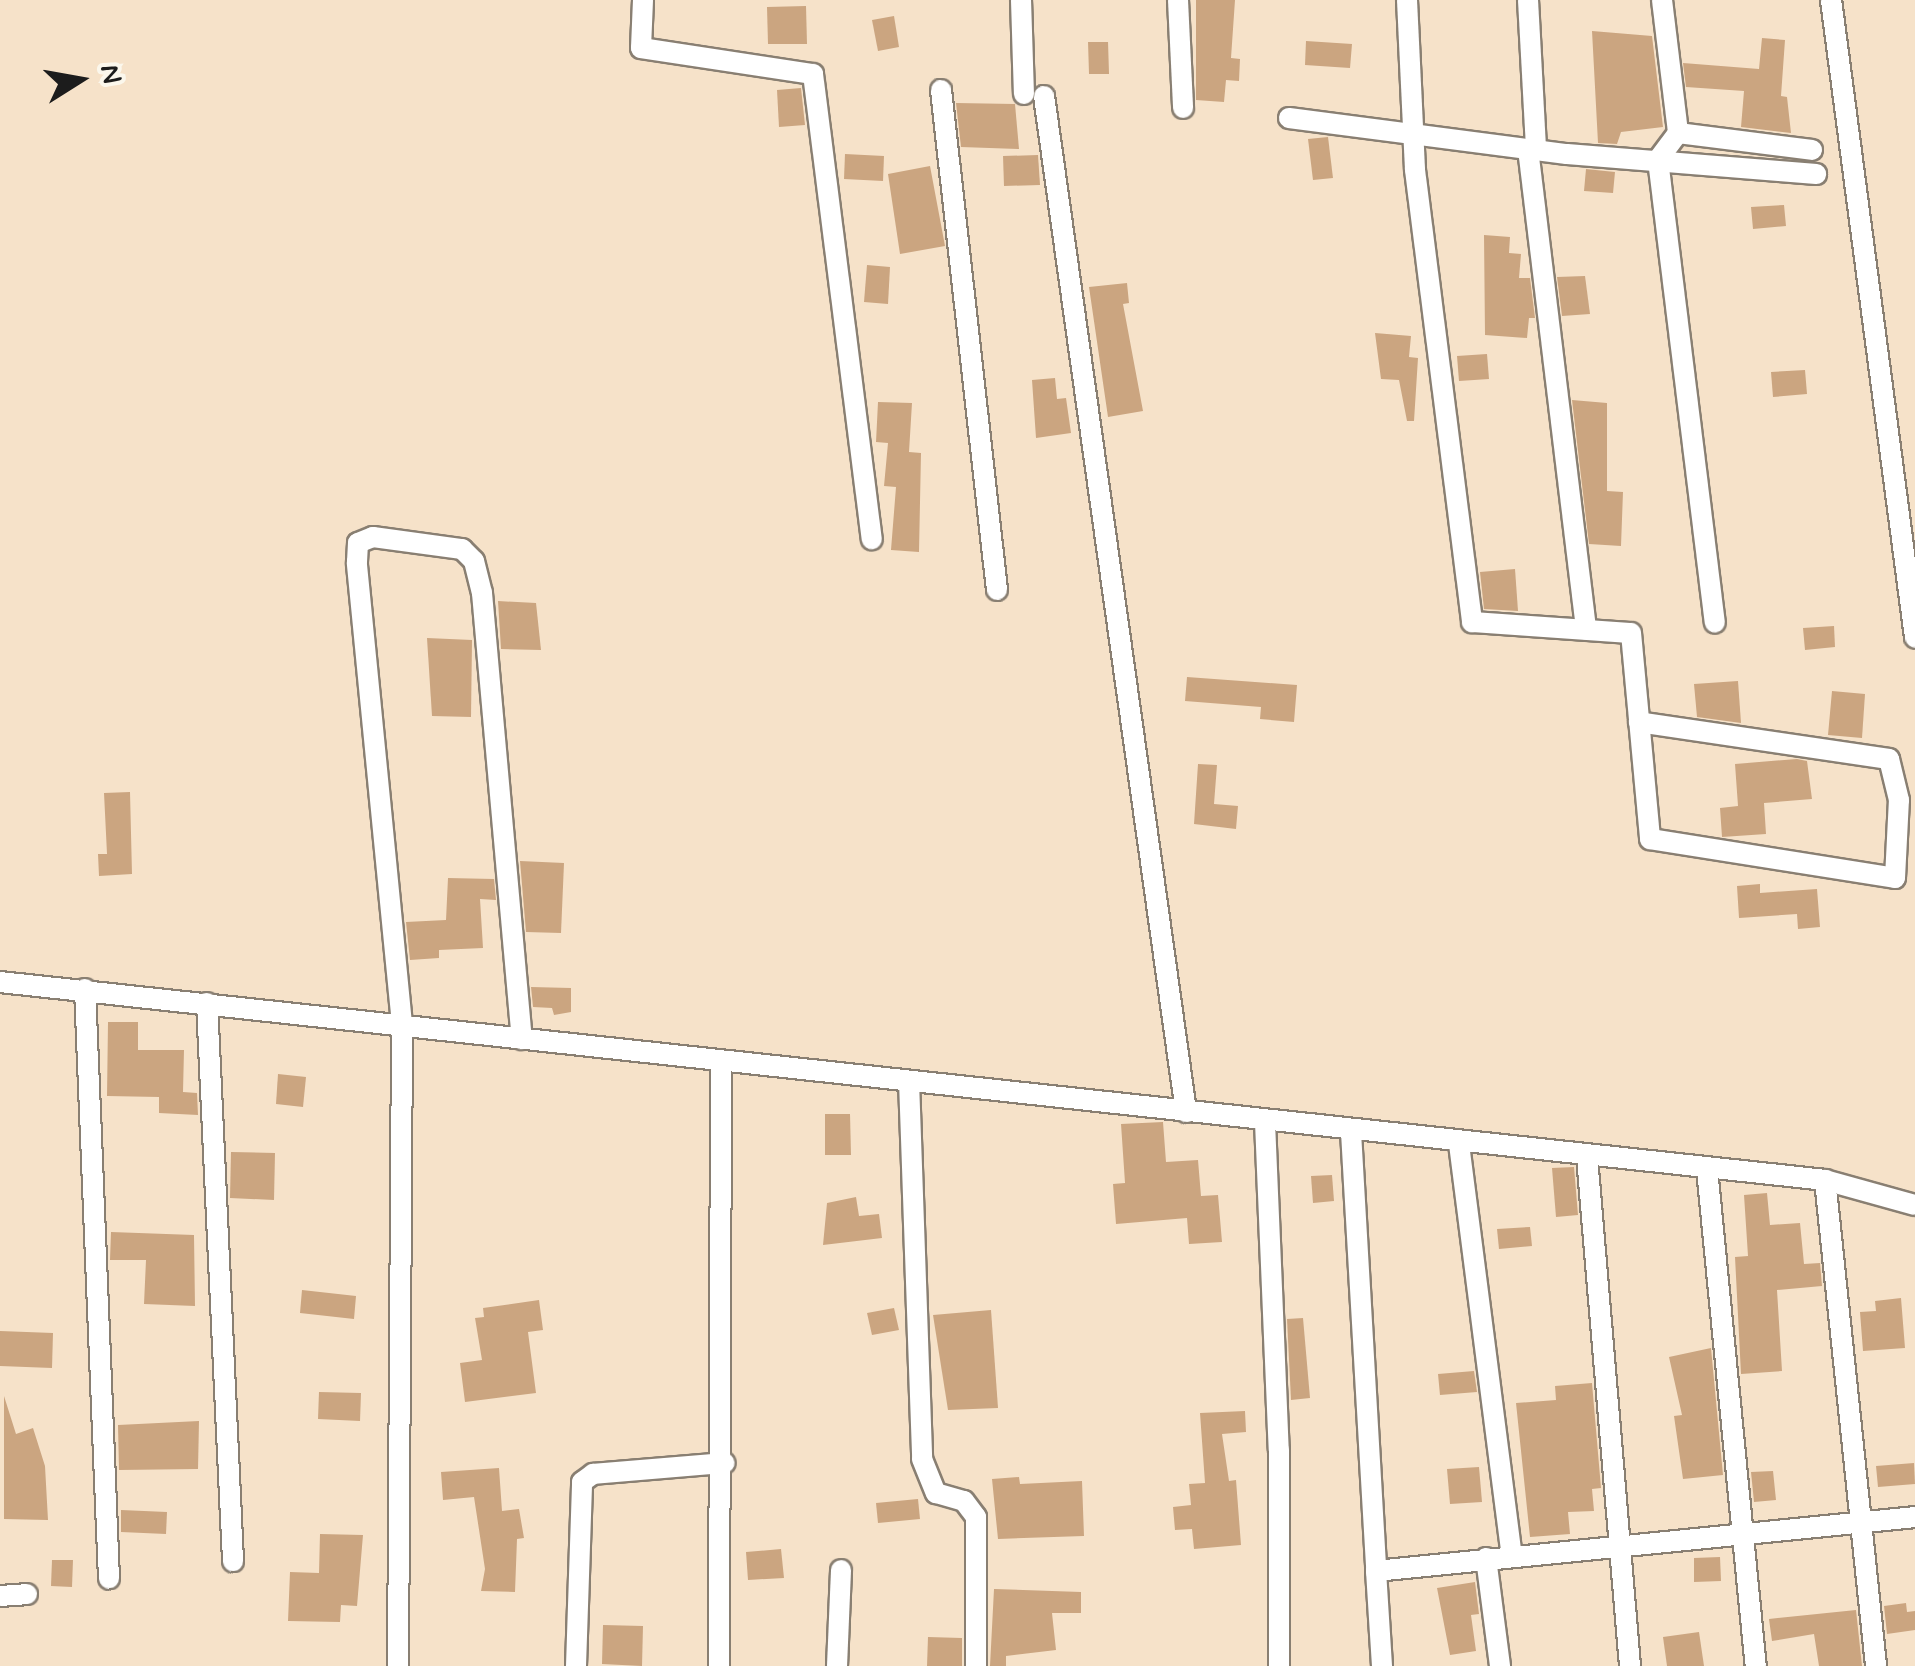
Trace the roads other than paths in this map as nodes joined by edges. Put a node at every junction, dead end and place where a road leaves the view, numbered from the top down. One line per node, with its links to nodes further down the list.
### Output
1 (643, 0): 17 (street)
2 (1021, 0): 30 (street)
3 (1178, 0): 9 (street)
4 (1407, 0): 12 (street)
5 (1528, 0): 13 (street)
6 (1662, 0): 11 (street)
7 (1831, 0): 21 (street)
8 (941, 90): 18 (street)
9 (1183, 108)
10 (1289, 118): 12 (street)
11 (1678, 133): 14 (street); 15 (street)
12 (1415, 134): 13 (street); 20 (street)
13 (1532, 149): 15 (street); 20 (street)
14 (1812, 150)
15 (1658, 160): 16 (street); 19 (street)
16 (1816, 174)
17 (872, 539)
18 (996, 590)
19 (1715, 622)
20 (1586, 630): 22 (street)
21 (1915, 638)
22 (1640, 722): 22 (street)
23 (0, 982): 24 (street)
24 (86, 990): 25 (street); 48 (street)
25 (207, 1003): 26 (street); 45 (street)
26 (402, 1024): 27 (street); 27 (street); 51 (street)
27 (522, 1039): 28 (street)
28 (721, 1061): 29 (street); 38 (street)
29 (908, 1081): 30 (street); 55 (street)
30 (1186, 1112): 31 (street)
31 (1265, 1122): 32 (street); 56 (street)
32 (1350, 1132): 33 (street); 47 (street)
33 (1459, 1144): 34 (street); 43 (street)
34 (1586, 1157): 35 (street); 42 (street)
35 (1708, 1169): 36 (street); 41 (street)
36 (1825, 1180): 37 (street); 40 (street)
37 (1915, 1205)
38 (725, 1463): 52 (street); 53 (street)
39 (1915, 1517): 40 (street)
40 (1862, 1522): 41 (street); 61 (street)
41 (1740, 1531): 42 (street); 60 (street)
42 (1620, 1544): 43 (street); 59 (street)
43 (1512, 1556): 44 (street)
44 (1486, 1558): 47 (street); 58 (street)
45 (234, 1561)
46 (841, 1570): 54 (street)
47 (1376, 1570): 57 (street)
48 (109, 1579)
49 (27, 1594): 50 (street)
50 (0, 1596)
51 (398, 1666)
52 (576, 1666)
53 (720, 1666)
54 (837, 1666)
55 (976, 1666)
56 (1279, 1666)
57 (1382, 1666)
58 (1500, 1666)
59 (1630, 1666)
60 (1756, 1666)
61 (1876, 1666)

